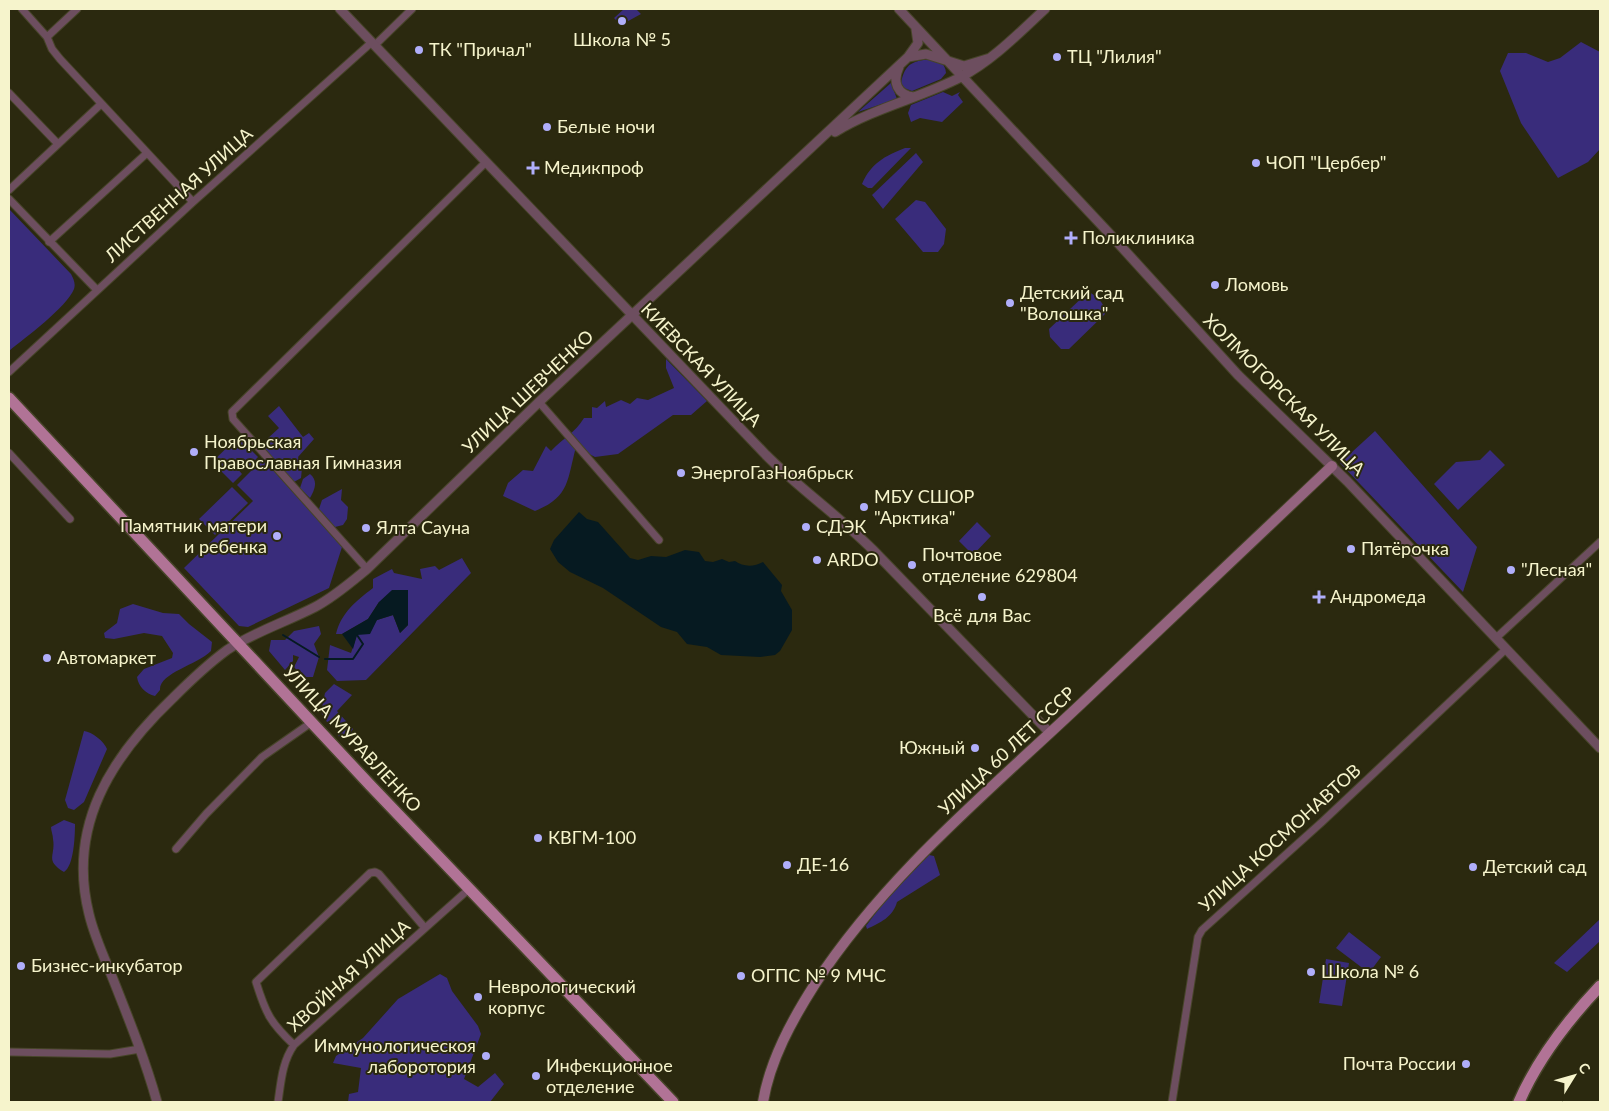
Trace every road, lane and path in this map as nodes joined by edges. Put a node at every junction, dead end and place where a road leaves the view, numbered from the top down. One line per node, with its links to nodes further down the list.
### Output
1 (22, 9): 8 (street)
2 (77, 9): 8 (street)
3 (340, 9): 9 (street, КИЕВСКАЯ УЛИЦА)
4 (412, 9): 9 (street, ЛИСТВЕННАЯ УЛИЦА)
5 (899, 9): 7 (street, ХОЛМОГОРСКАЯ УЛИЦА)
6 (1045, 9): 10 (street)
7 (912, 22): 11 (street); 12 (street, ХОЛМОГОРСКАЯ УЛИЦА)
8 (47, 37): 17 (street)
9 (373, 44): 21 (street, КИЕВСКАЯ УЛИЦА); 24 (street, ЛИСТВЕННАЯ УЛИЦА)
10 (990, 58): 12 (street); 13 (street)
11 (906, 59): 12 (street); 16 (street); 18 (street)
12 (948, 61): 13 (street, ХОЛМОГОРСКАЯ УЛИЦА); 14 (street)
13 (963, 76): 14 (street); 32 (street, ХОЛМОГОРСКАЯ УЛИЦА)
14 (939, 87): 16 (street)
15 (9, 93): 19 (street)
16 (915, 97): 18 (street)
17 (101, 104): 19 (street); 20 (street)
18 (822, 140): 27 (street, УЛИЦА ШЕВЧЕНКО)
19 (58, 144): 22 (street)
20 (147, 153): 24 (street); 25 (street)
21 (486, 162): 27 (street, КИЕВСКАЯ УЛИЦА); 36 (street)
22 (9, 190)
23 (9, 199): 25 (street)
24 (193, 202): 26 (street, ЛИСТВЕННАЯ УЛИЦА)
25 (49, 242): 26 (street)
26 (97, 290): 28 (street, ЛИСТВЕННАЯ УЛИЦА)
27 (632, 317): 30 (street, УЛИЦА ШЕВЧЕНКО); 41 (street, КИЕВСКАЯ УЛИЦА)
28 (9, 372)
29 (9, 398): 38 (main road, УЛИЦА МУРАВЛЕНКО)
30 (539, 402): 34 (street); 36 (street, УЛИЦА ШЕВЧЕНКО)
31 (9, 453): 33 (street)
32 (1332, 466): 37 (street, ХОЛМОГОРСКАЯ УЛИЦА); 41 (main road, УЛИЦА 60 ЛЕТ СССР)
33 (70, 519)
34 (659, 540)
35 (1600, 542): 37 (street)
36 (366, 569): 38 (street, УЛИЦА ШЕВЧЕНКО)
37 (1496, 638): 39 (street, ХОЛМОГОРСКАЯ УЛИЦА)
38 (238, 643): 40 (main road, УЛИЦА МУРАВЛЕНКО); 48 (street, УЛИЦА ШЕВЧЕНКО)
39 (1506, 649): 42 (street, ХОЛМОГОРСКАЯ УЛИЦА); 54 (street, УЛИЦА КОСМОНАВТОВ)
40 (312, 722): 43 (street); 44 (main road, УЛИЦА МУРАВЛЕНКО)
41 (1050, 733): 53 (main road, УЛИЦА 60 ЛЕТ СССР)
42 (1600, 748)
43 (176, 849)
44 (469, 889): 45 (street, ХВОЙНАЯ УЛИЦА); 52 (main road, УЛИЦА МУРАВЛЕНКО)
45 (425, 928): 47 (street, ХВОЙНАЯ УЛИЦА); 47 (street)
46 (1600, 986): 55 (main road)
47 (294, 1045): 51 (street, ХВОЙНАЯ УЛИЦА)
48 (140, 1049): 49 (street); 50 (street, УЛИЦА ШЕВЧЕНКО)
49 (9, 1052)
50 (157, 1102)
51 (278, 1102)
52 (673, 1102)
53 (763, 1102)
54 (1172, 1102)
55 (1519, 1102)

